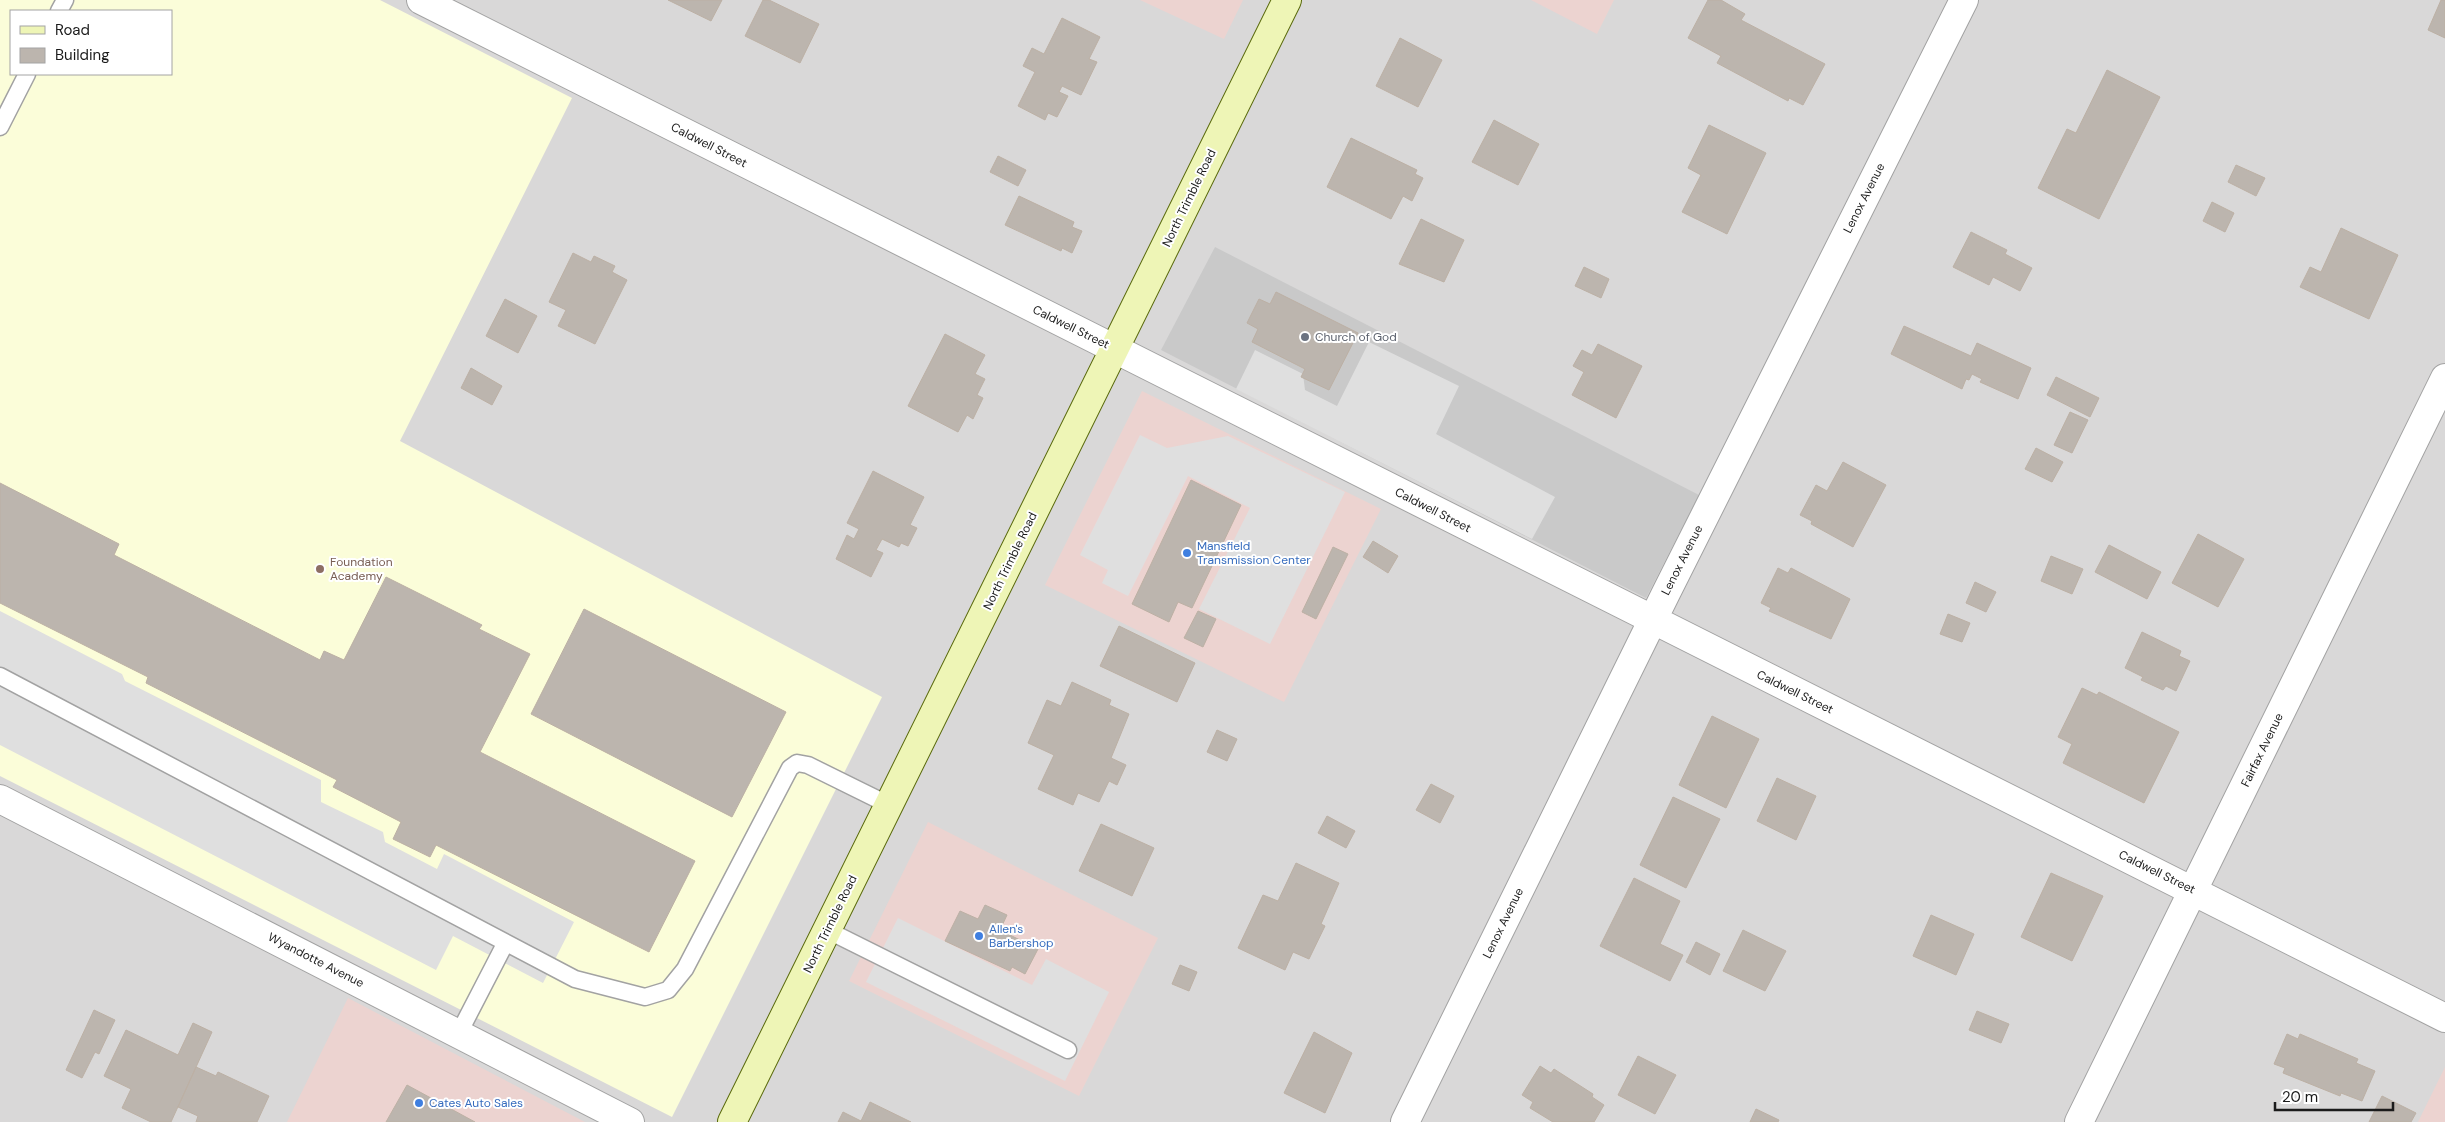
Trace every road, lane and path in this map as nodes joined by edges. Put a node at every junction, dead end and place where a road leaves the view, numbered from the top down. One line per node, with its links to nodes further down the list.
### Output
1 (421, 0): 6 (street, Caldwell Street)
2 (1287, 0): 6 (main road, North Trimble Road)
3 (1964, 0): 8 (street, Lenox Avenue)
4 (26, 75): 5 (lane)
5 (0, 127)
6 (1115, 349): 8 (street, Caldwell Street); 11 (main road, North Trimble Road)
7 (2445, 378): 12 (street, Fairfax Avenue)
8 (1652, 621): 12 (street, Caldwell Street); 20 (street, Lenox Avenue)
9 (0, 676): 14 (lane)
10 (0, 799): 16 (street, Wyandotte Avenue)
11 (889, 805): 13 (main road, North Trimble Road); 14 (lane)
12 (2194, 890): 15 (street, Caldwell Street); 21 (street, Fairfax Avenue)
13 (827, 930): 17 (lane); 19 (main road, North Trimble Road)
14 (506, 944): 16 (lane)
15 (2445, 1018)
16 (460, 1033): 18 (street, Wyandotte Avenue)
17 (1068, 1050)
18 (630, 1122)
19 (732, 1122)
20 (1405, 1122)
21 (2079, 1122)

